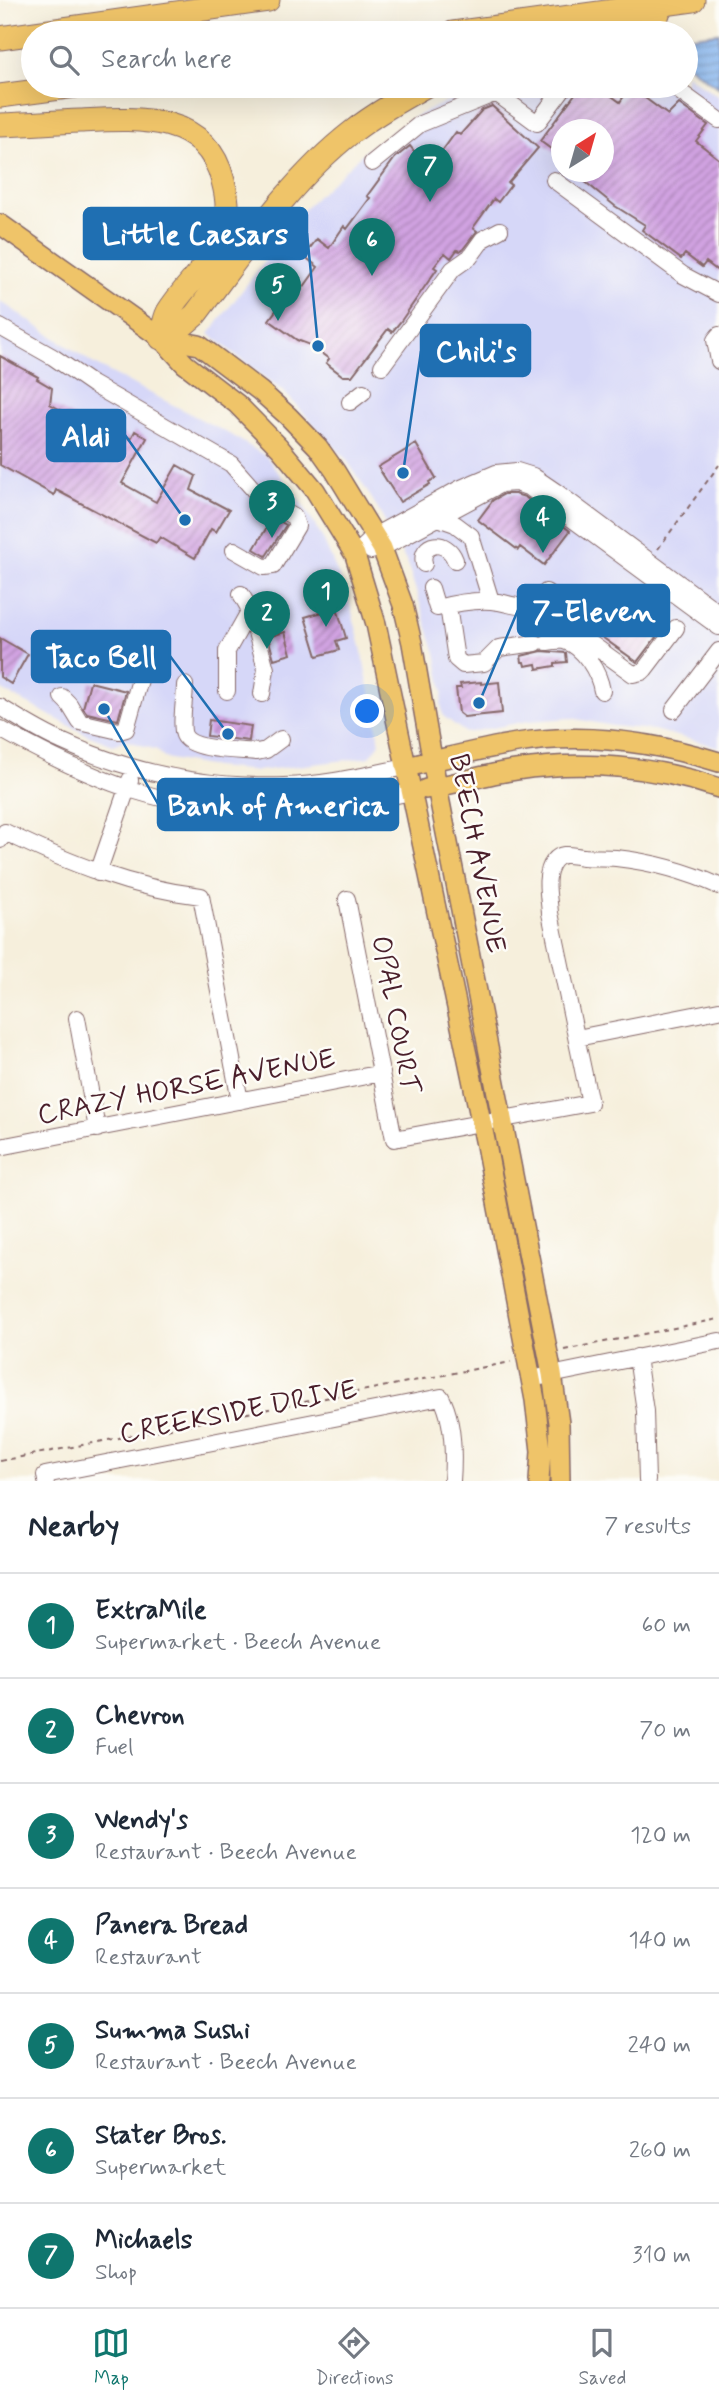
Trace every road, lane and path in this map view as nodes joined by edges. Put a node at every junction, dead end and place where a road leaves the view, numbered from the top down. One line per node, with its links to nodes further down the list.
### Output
1 (268, 0): 3 (highway)
2 (694, 0): 4 (highway); 5 (highway)
3 (120, 21)
4 (541, 21)
5 (639, 21)
6 (21, 35): 7 (highway)
7 (0, 38)
8 (21, 93): 9 (highway)
9 (0, 96)
10 (405, 98): 24 (highway)
11 (484, 98): 17 (street)
12 (503, 98): 13 (street)
13 (556, 98)
14 (689, 98): 15 (street)
15 (719, 120)
16 (0, 125): 24 (highway)
17 (372, 163)
18 (557, 182): 21 (street)
19 (0, 224): 24 (main road, BEECH AVENUE)
20 (500, 230): 26 (street)
21 (719, 294)
22 (0, 327): 30 (street)
23 (719, 335): 25 (street)
24 (162, 338): 29 (main road, BEECH AVENUE); 31 (main road, BEECH AVENUE)
25 (719, 360)
26 (382, 366)
27 (719, 466): 32 (path)
28 (438, 518): 29 (street); 37 (street); 41 (street)
29 (379, 541): 31 (street); 40 (street); 54 (main road, BEECH AVENUE)
30 (234, 550)
31 (355, 555): 56 (main road, BEECH AVENUE)
32 (653, 556)
33 (456, 560): 34 (street)
34 (424, 564)
35 (431, 588): 38 (street)
36 (241, 593): 39 (street)
37 (491, 601): 38 (street); 42 (street)
38 (442, 607): 47 (street)
39 (250, 610): 46 (street); 48 (street)
40 (719, 613)
41 (719, 627)
42 (676, 628)
43 (719, 651): 51 (street)
44 (141, 676): 49 (street)
45 (185, 685): 53 (street)
46 (227, 691)
47 (602, 691)
48 (262, 694)
49 (62, 697)
50 (0, 707): 57 (street)
51 (674, 710)
52 (0, 729): 60 (street)
53 (281, 739)
54 (433, 761): 55 (main road); 56 (main road); 58 (main road, BEECH AVENUE)
55 (719, 762)
56 (406, 767): 57 (street); 61 (main road, BEECH AVENUE)
57 (134, 768): 60 (street)
58 (437, 787): 59 (main road); 61 (main road); 71 (main road, BEECH AVENUE)
59 (719, 788)
60 (127, 789): 61 (street); 63 (street)
61 (411, 792): 72 (main road, BEECH AVENUE)
62 (2, 836): 63 (street)
63 (98, 873): 70 (street)
64 (719, 886): 68 (street)
65 (347, 900): 69 (street, OPAL COURT)
66 (719, 1010): 68 (street)
67 (77, 1018): 73 (street)
68 (576, 1038): 71 (street)
69 (382, 1073): 70 (street, CRAZY HORSE AVENUE); 72 (street, OPAL COURT)
70 (240, 1101): 73 (street, CRAZY HORSE AVENUE)
71 (502, 1121): 72 (street); 80 (main road, BEECH AVENUE)
72 (481, 1124): 81 (main road, BEECH AVENUE)
73 (97, 1129): 74 (street, CRAZY HORSE AVENUE)
74 (0, 1147)
75 (719, 1319): 77 (path)
76 (719, 1341): 78 (street)
77 (564, 1350)
78 (637, 1357): 80 (street); 87 (street)
79 (514, 1361): 82 (path)
80 (552, 1374): 81 (street); 86 (main road, BEECH AVENUE)
81 (531, 1379): 85 (main road, BEECH AVENUE)
82 (0, 1461)
83 (46, 1478): 84 (street, CREEKSIDE DRIVE)
84 (452, 1481)
85 (539, 1481)
86 (560, 1481)
87 (647, 1481)

